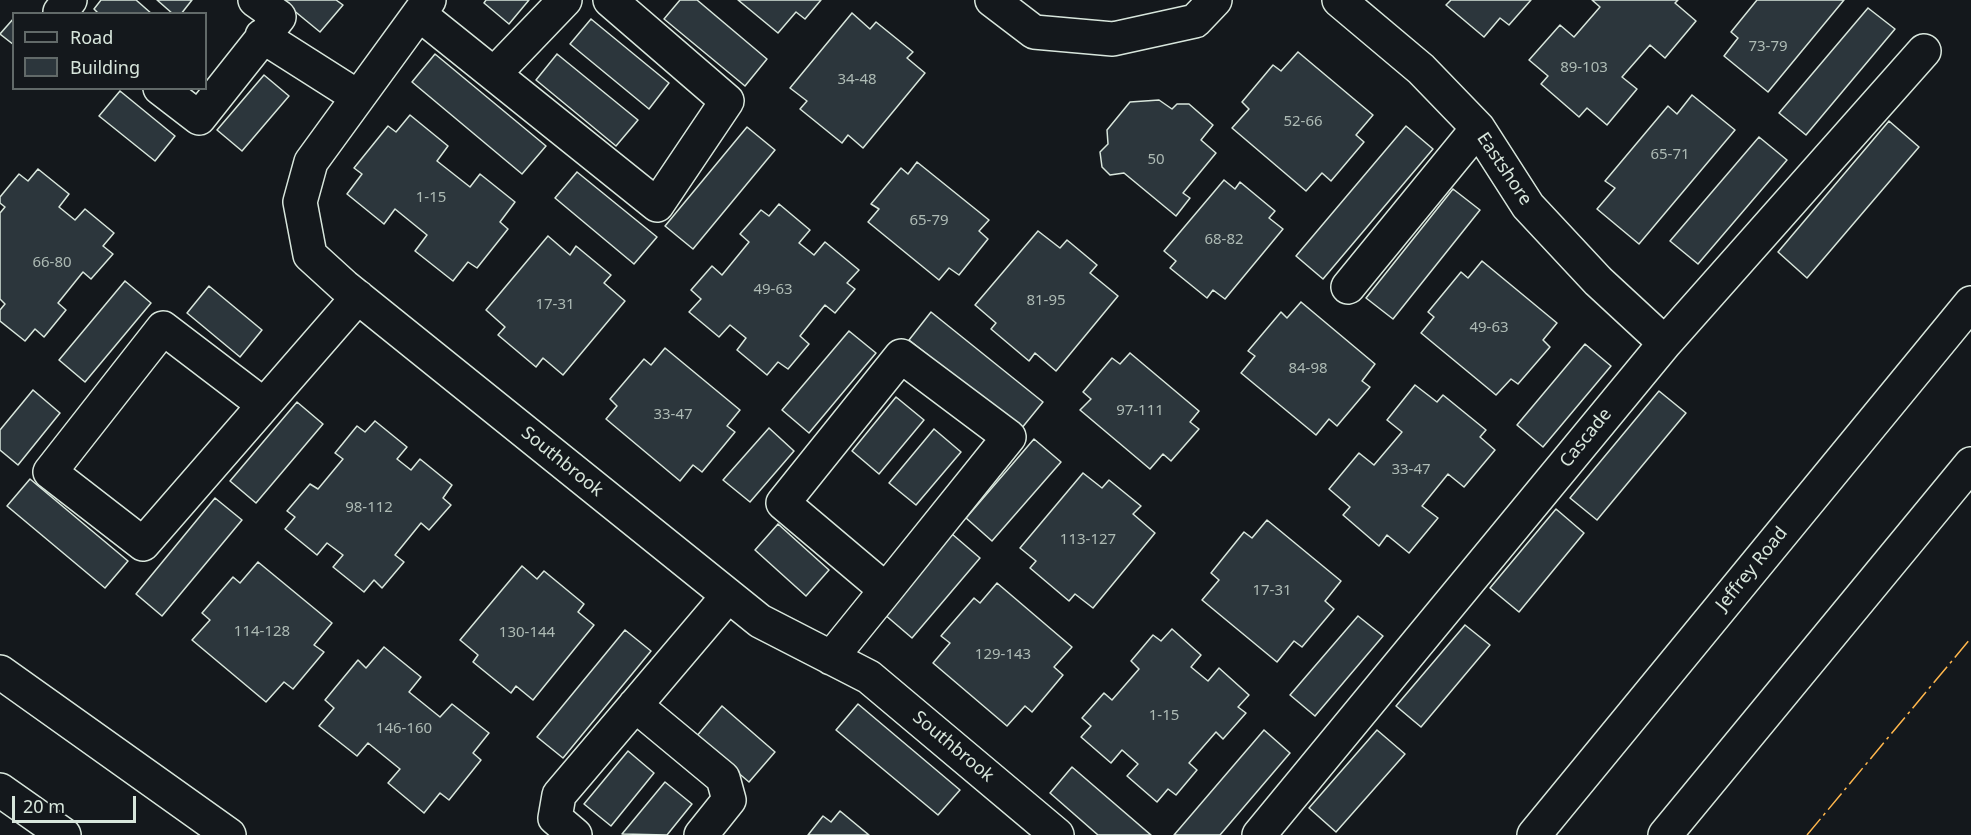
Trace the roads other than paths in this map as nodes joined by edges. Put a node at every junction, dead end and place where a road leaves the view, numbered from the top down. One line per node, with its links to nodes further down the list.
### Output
1 (70, 0): 9 (street)
2 (255, 0): 10 (street)
3 (565, 0): 12 (street)
4 (610, 0): 12 (street)
5 (992, 0): 6 (street)
6 (1215, 0)
7 (1339, 0): 15 (street, Eastshore)
8 (424, 7): 12 (street); 14 (street, Southbrook)
9 (60, 12)
10 (262, 36): 13 (street); 14 (street)
11 (1924, 51): 19 (street, Cascade)
12 (494, 74)
13 (163, 90)
14 (358, 98): 17 (street, Southbrook)
15 (1478, 128): 16 (street); 19 (street, Eastshore)
16 (1348, 287)
17 (358, 297): 20 (street); 23 (street, Southbrook)
18 (1971, 303): 34 (street, Jeffrey Road)
19 (1665, 342): 33 (street, Cascade)
20 (264, 405): 20 (street)
21 (1971, 464): 35 (street)
22 (886, 590): 22 (street); 24 (street)
23 (728, 596): 24 (street, Southbrook); 26 (street)
24 (831, 658): 32 (street, Southbrook)
25 (0, 672): 29 (street)
26 (635, 705): 30 (street); 31 (street)
27 (0, 790): 28 (street)
28 (64, 835)
29 (229, 835)
30 (575, 835)
31 (701, 835)
32 (1057, 835)
33 (1259, 835)
34 (1534, 835)
35 (1665, 835)

